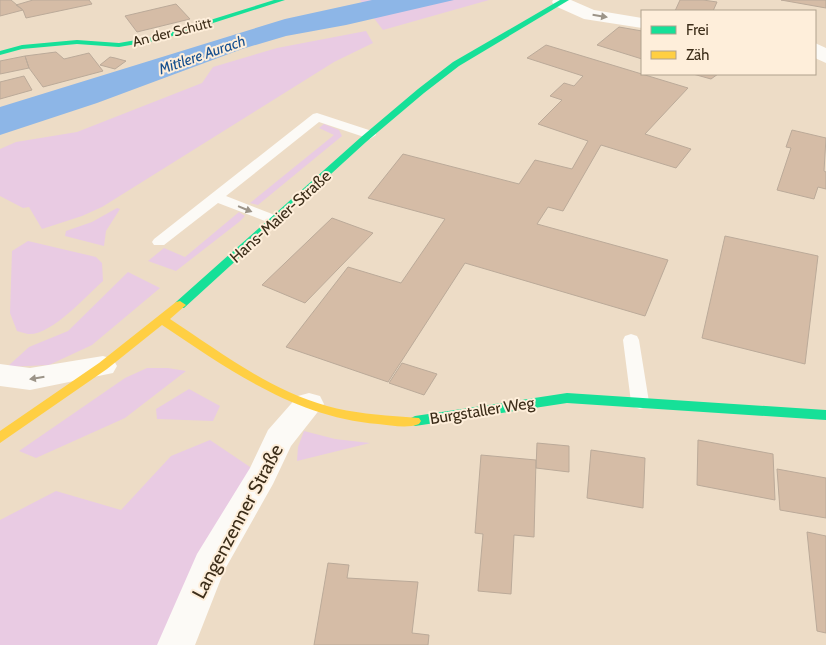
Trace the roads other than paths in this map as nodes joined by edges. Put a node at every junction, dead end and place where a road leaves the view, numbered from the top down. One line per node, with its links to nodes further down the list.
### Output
1 (281, 0): 4 (street, An der Schütt)
2 (563, 1): 3 (street, one-way to 3); 5 (street, Hans-Maier-Straße)
3 (641, 23)
4 (0, 53)
5 (370, 134): 6 (lane); 7 (street, Hans-Maier-Straße)
6 (216, 197): 7 (lane, one-way to 7); 8 (lane)
7 (275, 220): 9 (street, Hans-Maier-Straße)
8 (160, 242)
9 (163, 320): 11 (street, Hans-Maier-Straße); 14 (street, Burgstaller Weg)
10 (631, 340): 13 (lane)
11 (103, 366): 12 (street, one-way to 12); 16 (street, Hans-Maier-Straße)
12 (0, 375)
13 (640, 402): 14 (street, Burgstaller Weg); 15 (street, Burgstaller Weg)
14 (309, 404): 17 (street, Langenzenner Straße)
15 (826, 414)
16 (0, 438)
17 (176, 645)

